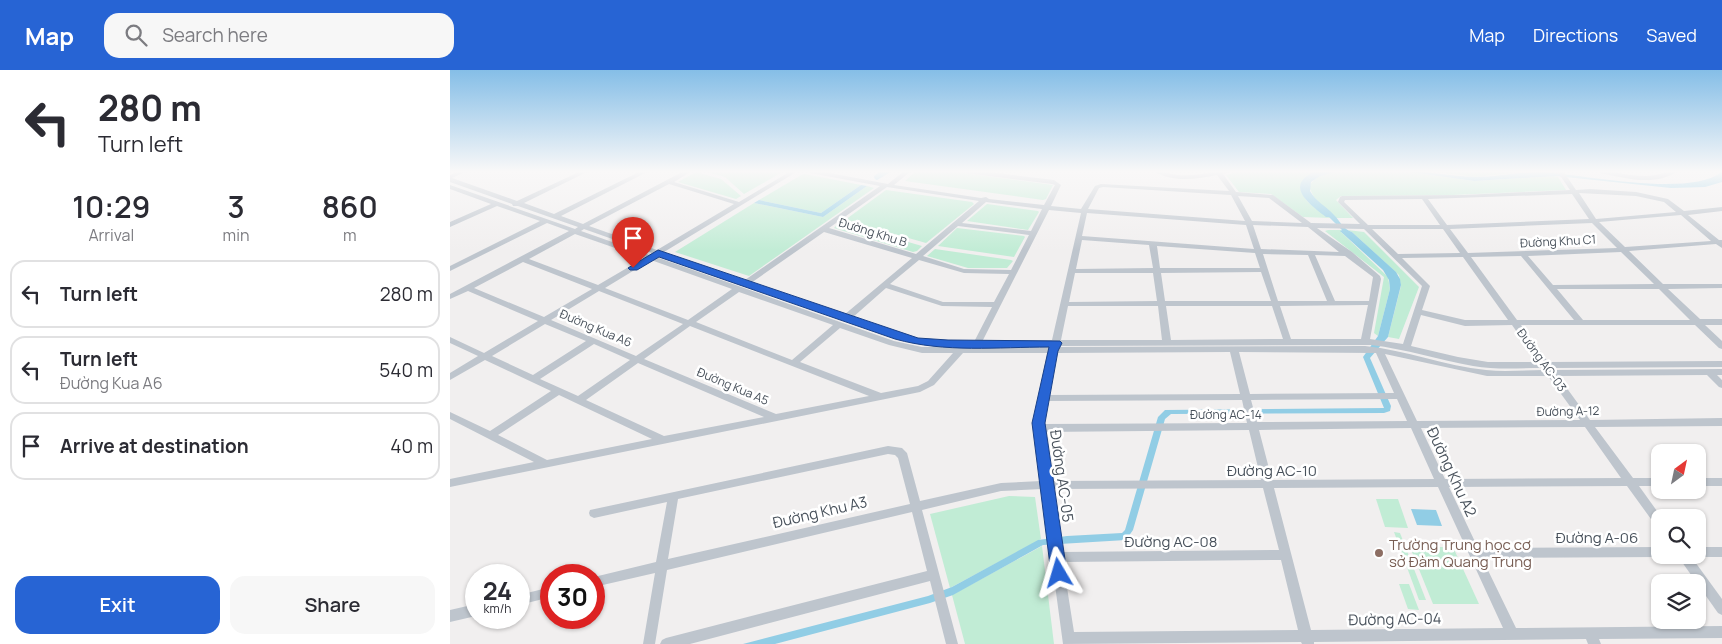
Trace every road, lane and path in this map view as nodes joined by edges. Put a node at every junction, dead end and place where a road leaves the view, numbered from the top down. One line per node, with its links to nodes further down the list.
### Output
1 (480, 198): 19 (street)
2 (501, 198): 18 (street)
3 (530, 198): 20 (street)
4 (592, 198): 28 (street)
5 (638, 198): 37 (street)
6 (720, 198): 21 (street)
7 (750, 198): 21 (street, Đường Kua A6)
8 (867, 198): 38 (street)
9 (986, 198): 23 (street); 33 (street, Đường Khu B)
10 (1051, 198): 23 (street)
11 (1091, 198): 26 (street, Đường AC-05)
12 (1236, 198): 31 (street)
13 (1273, 198): 32 (street)
14 (1424, 198): 15 (street); 35 (street); 36 (street, Đường AC-03)
15 (1429, 198)
16 (1577, 198): 29 (street)
17 (1661, 198): 27 (street)
18 (506, 200): 19 (street); 20 (street)
19 (497, 204): 24 (street); 34 (street)
20 (517, 204): 24 (street); 28 (street)
21 (740, 204): 49 (street, Đường Kua A6)
22 (1722, 205): 27 (street)
23 (1047, 206): 26 (street); 40 (street)
24 (508, 208): 30 (street)
25 (1722, 209): 27 (street)
26 (1084, 210): 31 (street); 41 (street, Đường AC-05)
27 (1680, 212): 29 (street); 42 (street)
28 (554, 217): 37 (street)
29 (1593, 219): 36 (street); 44 (street)
30 (546, 221): 39 (street); 54 (street)
31 (1248, 221): 32 (street); 45 (street)
32 (1308, 223): 35 (street); 47 (street)
33 (956, 224): 40 (street); 52 (street, Đường Khu B)
34 (450, 225)
35 (1363, 225): 36 (street); 50 (street)
36 (1444, 225): 51 (street, Đường AC-03)
37 (583, 227): 39 (street); 49 (street)
38 (823, 229): 52 (street, Đường Khu B); 59 (street)
39 (574, 232): 49 (street); 53 (street)
40 (1034, 234): 58 (street)
41 (1078, 238): 43 (street); 56 (street, Đường AC-05)
42 (1720, 243): 44 (street, Đường Khu C1)
43 (1153, 245): 45 (street); 57 (street)
44 (1623, 250): 48 (street, Đường Khu C1); 63 (street)
45 (1258, 252): 46 (street); 55 (street)
46 (1311, 254): 47 (street); 69 (street)
47 (1349, 254): 70 (street)
48 (1523, 254): 51 (street, Đường Khu C1); 62 (street)
49 (654, 256): 59 (street); 65 (street, Đường Kua A6); 66 (street)
50 (1395, 256): 51 (street, Đường Khu C1); 74 (street)
51 (1466, 256): 81 (street, Đường AC-03)
52 (917, 257): 58 (street, Đường Khu B); 60 (street, Đường Khu B)
53 (523, 259): 64 (street); 65 (street)
54 (450, 269)
55 (1264, 270): 57 (street); 68 (street)
56 (1072, 271): 57 (street); 71 (street, Đường AC-05)
57 (1157, 271): 72 (street)
58 (1014, 272): 73 (street)
59 (746, 283): 76 (street)
60 (884, 285): 73 (street); 76 (street, Đường Khu B)
61 (1722, 286): 63 (street)
62 (1551, 287): 63 (street); 77 (street)
63 (1662, 287): 78 (street)
64 (468, 288): 67 (street); 75 (street, Đường Kua A6)
65 (600, 288): 75 (street, Đường Kua A6); 80 (street)
66 (738, 289): 76 (street); 80 (street)
67 (450, 297)
68 (1276, 303): 69 (street); 72 (street); 84 (street)
69 (1332, 303): 70 (street)
70 (1372, 303): 87 (street)
71 (1065, 304): 72 (street); 89 (street, Đường AC-05)
72 (1161, 304): 85 (street)
73 (997, 305): 86 (street)
74 (1418, 312): 81 (street); 90 (street)
75 (545, 320): 83 (street, Đường Kua A6); 93 (street, Đường Kua A6)
76 (842, 321): 86 (street); 92 (street); 95 (street)
77 (1580, 322): 78 (street); 81 (street)
78 (1698, 322): 79 (street); 88 (street)
79 (1722, 322)
80 (690, 323): 94 (street); 95 (street)
81 (1515, 323): 96 (street, Đường AC-03)
82 (450, 340): 93 (street)
83 (593, 341): 94 (street, Đường Kua A6); 102 (street)
84 (1288, 342): 85 (street); 87 (street)
85 (1167, 343): 89 (street)
86 (977, 344): 89 (street)
87 (1373, 345): 90 (street); 91 (street); 100 (street); 105 (street, Đường Khu A2)
88 (1722, 346)
89 (1054, 347): 91 (street); 92 (street); 108 (street, Đường AC-05)
90 (1406, 347): 96 (street)
91 (1234, 350): 107 (street)
92 (960, 351): 106 (street, Đường Kua A5)
93 (485, 357): 101 (street, Đường Kua A6); 102 (street)
94 (638, 360): 109 (street); 112 (street, Đường Kua A5)
95 (794, 363): 106 (street)
96 (1545, 364): 97 (street); 100 (street, Đường AC-03)
97 (1722, 364)
98 (1709, 372): 99 (street); 100 (street); 103 (street)
99 (1722, 372)
100 (1552, 373): 114 (street, Đường AC-03)
101 (450, 377)
102 (533, 379): 104 (street)
103 (1722, 386)
104 (558, 391): 109 (street); 117 (street)
105 (1395, 396): 107 (street); 115 (street, Đường Khu A2)
106 (881, 397): 112 (street, Đường Kua A5)
107 (1247, 397): 108 (street); 111 (street)
108 (1043, 398): 116 (street, Đường AC-05)
109 (579, 400): 118 (street)
110 (450, 415): 117 (street)
111 (1252, 417): 115 (street, Đường AC-14); 116 (street, Đường AC-14); 127 (street)
112 (777, 418): 118 (street)
113 (1722, 422): 114 (street, Đường A-12)
114 (1588, 423): 115 (street, Đường A-12); 120 (street, Đường AC-03)
115 (1413, 425): 125 (street, Đường Khu A2)
116 (1039, 428): 126 (street, Đường AC-05)
117 (490, 436): 119 (street)
118 (664, 440): 119 (street)
119 (544, 463): 124 (street)
120 (1631, 482): 121 (street, Đường AC-10); 125 (street, Đường AC-10); 130 (street, Đường AC-03)
121 (1651, 482)
122 (1706, 482): 123 (street)
123 (1722, 482)
124 (450, 483)
125 (1440, 484): 127 (street, Đường AC-10); 136 (street, Đường Khu A2)
126 (1048, 485): 127 (street, Đường AC-10); 129 (street, Đường AC-10); 135 (street, Đường AC-05)
127 (1268, 485): 137 (street)
128 (673, 496): 129 (street); 131 (street); 139 (street)
129 (916, 506): 139 (street, Đường Khu A3); 140 (street)
130 (1651, 510)
131 (594, 513)
132 (1651, 552): 136 (street, Đường A-06)
133 (1706, 552): 134 (street)
134 (1722, 552)
135 (1056, 553): 137 (street, Đường AC-08); 150 (street, Đường AC-05)
136 (1474, 553): 147 (street, Đường Khu A2)
137 (1286, 555): 149 (street)
138 (1690, 564): 143 (street)
139 (662, 565): 141 (street, Đường Khu A3); 151 (street)
140 (934, 575): 142 (street); 152 (street)
141 (605, 579)
142 (942, 604): 153 (street)
143 (1722, 609)
144 (465, 613): 145 (street)
145 (450, 616)
146 (1722, 632): 148 (street, Đường AC-04)
147 (1512, 634): 148 (street, Đường AC-04); 149 (street, Đường AC-04)
148 (1592, 638)
149 (1307, 640): 150 (street, Đường AC-04)
150 (1068, 641)
151 (649, 644)
152 (666, 644)
153 (952, 644)

